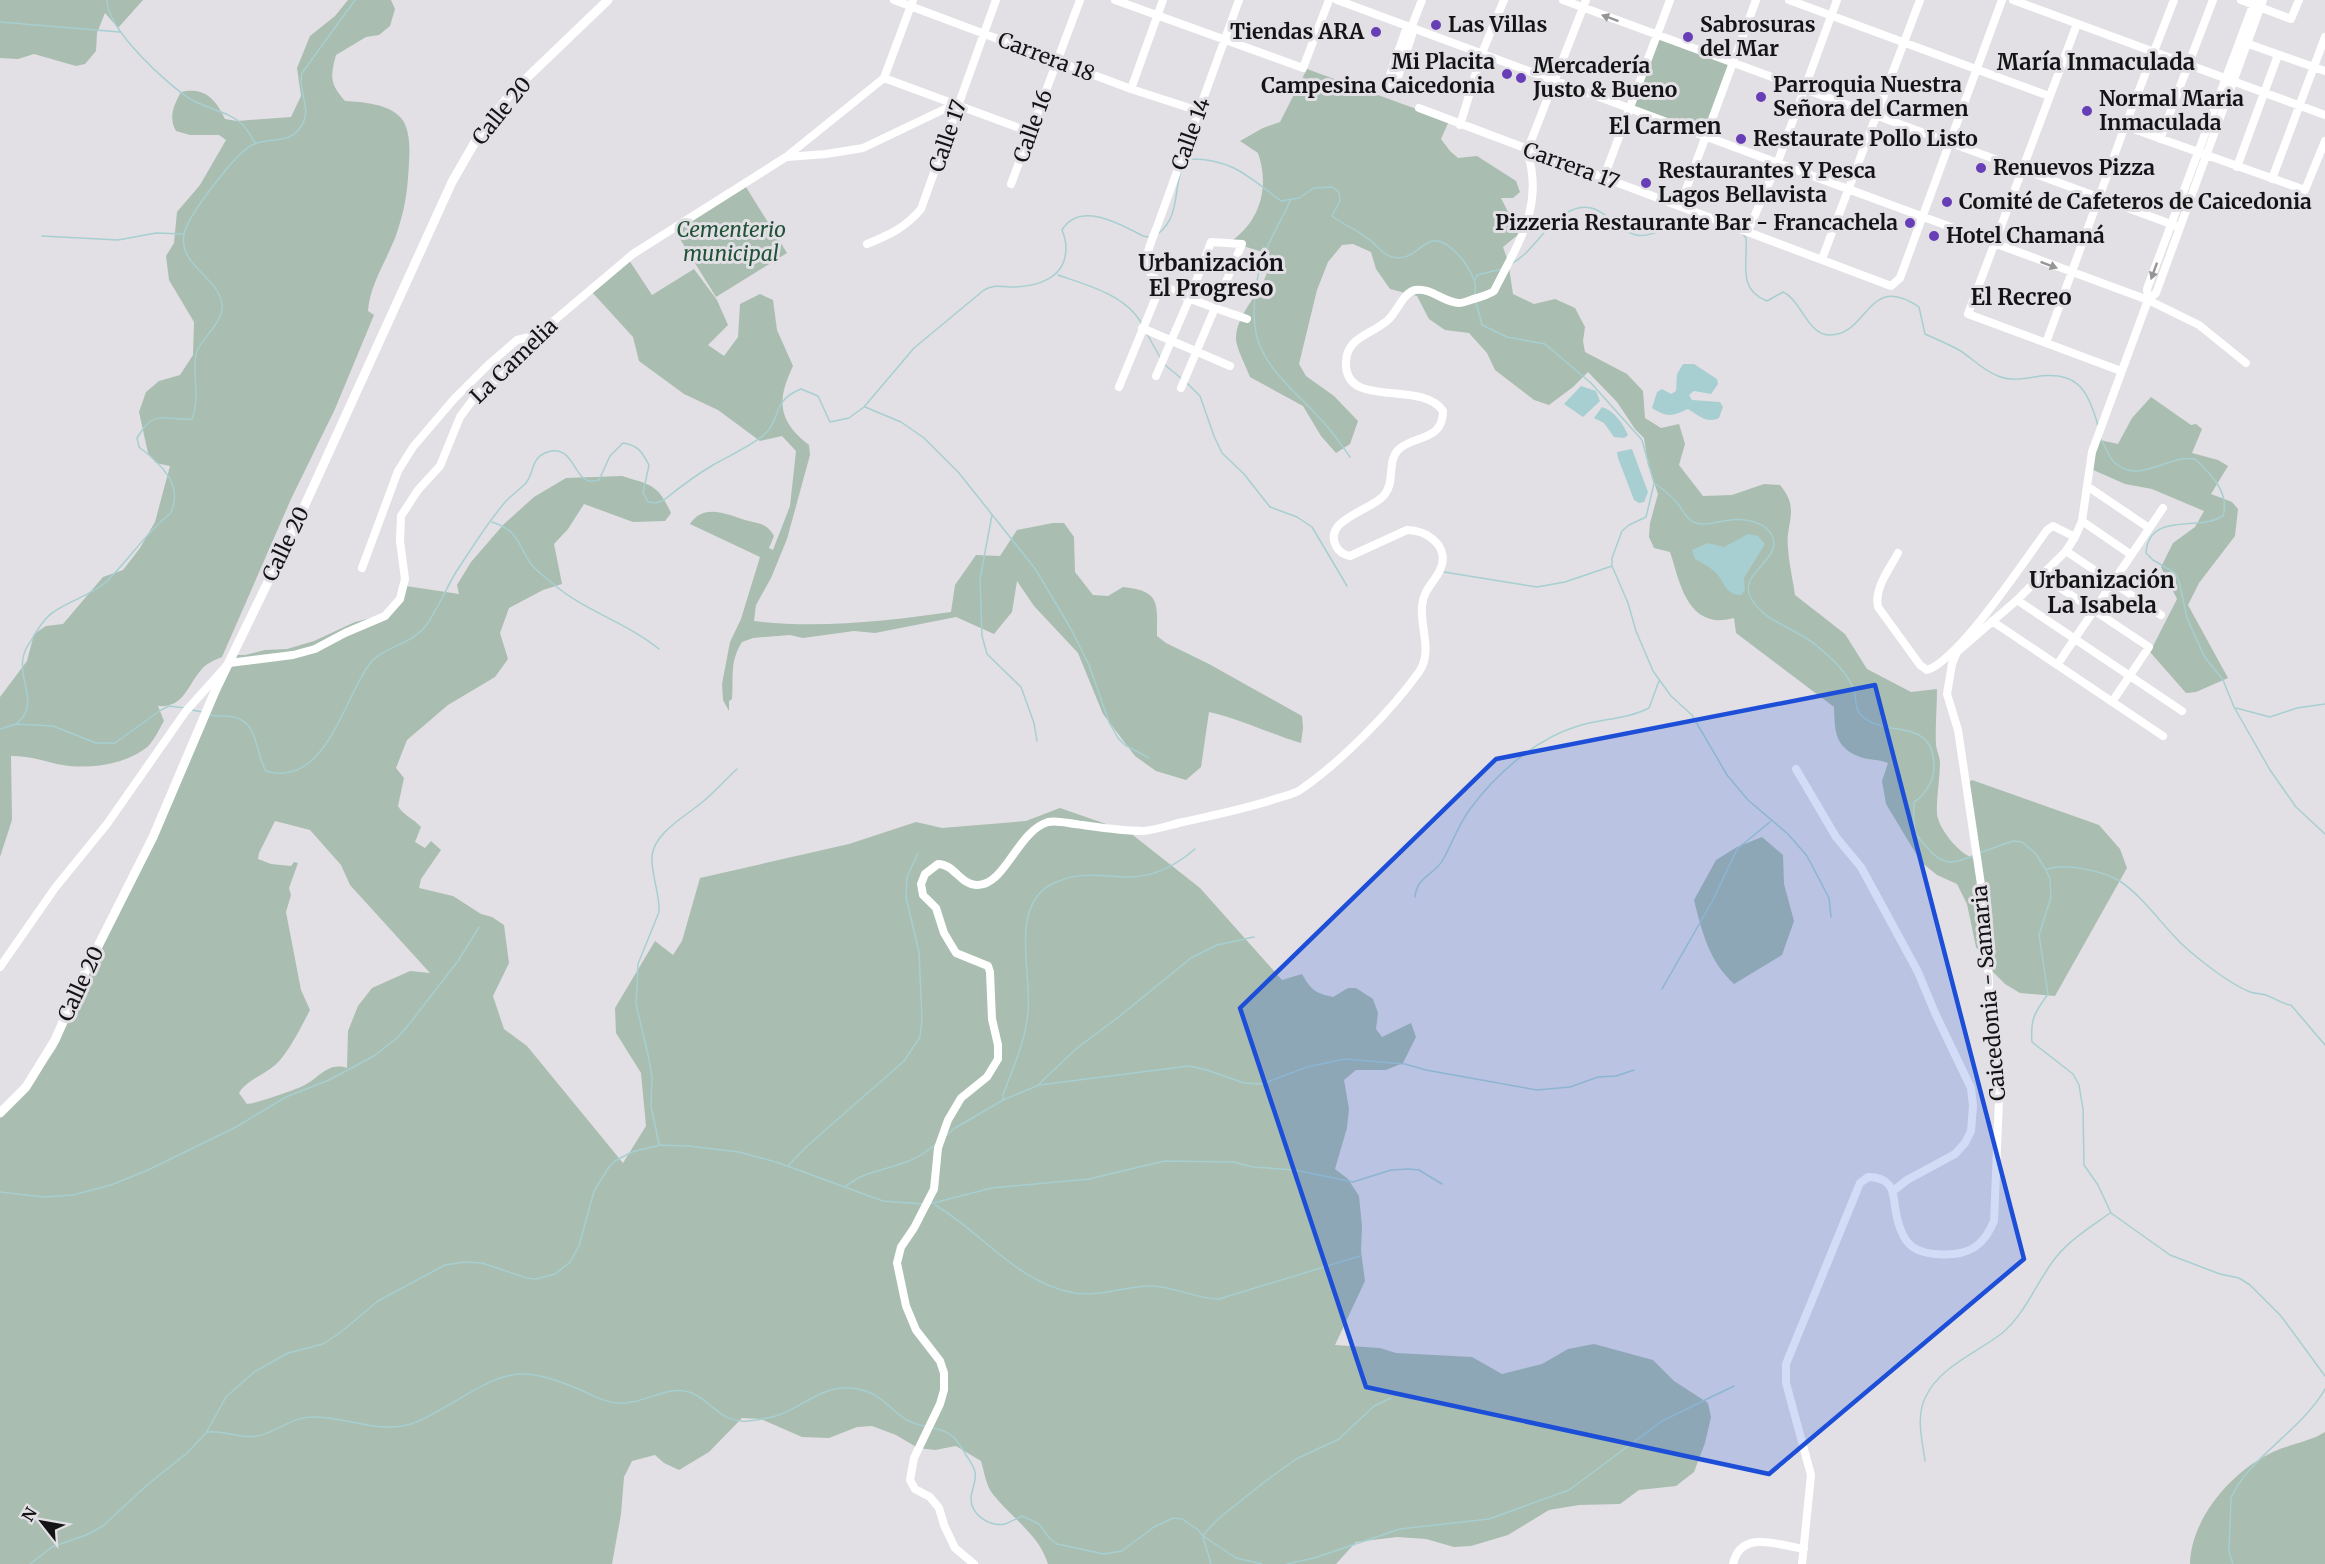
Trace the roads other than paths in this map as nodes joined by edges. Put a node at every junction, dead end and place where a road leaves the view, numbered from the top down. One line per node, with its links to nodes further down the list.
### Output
1 (608, 0): 118 (main road, Calle 20)
2 (894, 0): 24 (street, Carrera 18)
3 (996, 0): 31 (street, Calle 17)
4 (1080, 0): 40 (street, Calle 16)
5 (1115, 0): 27 (street)
6 (1163, 0): 27 (street)
7 (1239, 0): 34 (street, Calle 14)
8 (1329, 0): 34 (street)
9 (1337, 0): 30 (street)
10 (1422, 0): 30 (street)
11 (1504, 0): 38 (street)
12 (1563, 0): 26 (street)
13 (1670, 0): 32 (street)
14 (1756, 0): 41 (street)
15 (1789, 0): 28 (street)
16 (1837, 0): 28 (street)
17 (1920, 0): 35 (street)
18 (2002, 0): 44 (street)
19 (2013, 0): 29 (street)
20 (2174, 0): 37 (street)
21 (2213, 0): 42 (street)
22 (2241, 0): 25 (street)
23 (2299, 0): 25 (street)
24 (912, 3): 31 (street, Carrera 18); 46 (street)
25 (2258, 3): 36 (street); 47 (street)
26 (1585, 4): 32 (street, one-way to 26); 48 (street)
27 (1158, 16): 34 (street); 49 (street)
28 (1831, 16): 35 (street); 50 (street)
29 (2077, 24): 37 (street); 52 (street)
30 (1411, 28): 30 (street); 38 (street)
31 (983, 33): 40 (street, Carrera 18); 53 (street, Calle 17)
32 (1658, 35): 41 (street); 56 (street)
33 (2325, 37): 43 (street)
34 (1226, 39): 57 (street, Calle 14)
35 (1903, 42): 44 (street); 58 (street)
36 (2246, 43): 39 (street); 47 (street)
37 (2152, 52): 42 (street); 61 (street)
38 (1482, 53): 48 (street); 60 (street)
39 (2278, 55): 43 (street); 51 (street)
40 (1057, 62): 49 (street, Carrera 18); 62 (street, Calle 16)
41 (1732, 62): 50 (street); 63 (street)
42 (2188, 66): 47 (street); 64 (street)
43 (2314, 67): 45 (street); 54 (street)
44 (1978, 69): 52 (street); 66 (street)
45 (2325, 71)
46 (884, 78): 53 (street); 69 (street, La Camelia)
47 (2229, 80): 51 (street); 68 (street, Caicedonia - Samaria)
48 (1553, 81): 56 (street); 67 (street)
49 (1131, 88): 57 (street, Carrera 18)
50 (1806, 89): 58 (street); 70 (street)
51 (2264, 93): 54 (street); 71 (street)
52 (2049, 96): 72 (street)
53 (956, 106): 62 (street); 69 (street); 82 (street, Calle 17)
54 (2299, 106): 59 (street); 74 (street)
55 (1419, 108): 60 (street, Carrera 17)
56 (1631, 110): 63 (street); 73 (street)
57 (1199, 111): 86 (street, Calle 14)
58 (1877, 115): 66 (street); 76 (street)
59 (2325, 115)
60 (1460, 124): 67 (street, Carrera 17)
61 (2124, 126): 64 (street); 77 (street)
62 (1030, 132): 75 (street, Calle 16)
63 (1705, 137): 70 (street); 78 (street)
64 (2160, 139): 68 (street)
65 (2325, 141): 74 (street)
66 (1949, 143): 72 (street); 79 (street)
67 (1527, 151): 73 (street, Carrera 17); 129 (street)
68 (2201, 154): 71 (street); 80 (street, Caicedonia - Samaria)
69 (786, 157): 92 (street, La Camelia)
70 (1777, 164): 76 (street); 81 (street)
71 (2237, 167): 74 (street)
72 (2022, 169): 77 (street); 83 (street)
73 (1604, 177): 78 (street, Carrera 17)
74 (2272, 179)
75 (1011, 184)
76 (1848, 191): 79 (street); 84 (street)
77 (2099, 197): 80 (street); 85 (street)
78 (1680, 206): 81 (street, Carrera 17)
79 (1923, 217): 83 (street); 84 (street, Carrera 17)
80 (2175, 225): 88 (street, Caicedonia - Samaria)
81 (1748, 231): 84 (street, Carrera 17)
82 (867, 244)
83 (1994, 244): 85 (street, one-way to 85); 94 (street)
84 (1822, 259)
85 (2072, 274): 88 (street); 94 (street)
86 (1161, 285): 87 (street); 91 (street)
87 (1190, 297): 89 (street); 89 (street); 93 (street)
88 (2148, 300): 96 (street); 98 (street, Caicedonia - Samaria)
89 (1215, 307): 90 (street); 95 (street)
90 (1247, 319)
91 (1142, 328): 93 (street); 100 (street)
92 (537, 335): 110 (street); 118 (street, La Camelia)
93 (1171, 341): 95 (street); 99 (street)
94 (2046, 343): 98 (street)
95 (1198, 352): 97 (street); 101 (street)
96 (2246, 363)
97 (1230, 366)
98 (2121, 371): 102 (street, Caicedonia - Samaria)
99 (1156, 376)
100 (1119, 387)
101 (1181, 388)
102 (2087, 486): 104 (street, Caicedonia - Samaria); 105 (street)
103 (2163, 508): 105 (street)
104 (2082, 521): 106 (street, Caicedonia - Samaria); 109 (street)
105 (2149, 528): 109 (street)
106 (2075, 537): 107 (street, Caicedonia - Samaria); 108 (street)
107 (2066, 551): 111 (street, Caicedonia - Samaria); 112 (street)
108 (1898, 553)
109 (2130, 554): 112 (street)
110 (362, 568)
111 (2041, 575): 113 (street, Caicedonia - Samaria); 114 (street)
112 (2112, 582): 114 (street); 115 (street)
113 (2017, 600): 116 (street, Caicedonia - Samaria); 117 (street)
114 (2094, 610): 117 (street); 120 (street)
115 (2161, 615)
116 (1992, 621): 119 (street); 127 (street, Caicedonia - Samaria)
117 (2075, 639): 119 (street); 120 (street)
118 (229, 663): 125 (street); 126 (main road, Calle 20)
119 (2057, 665): 121 (street)
120 (2130, 675): 121 (street); 122 (street)
121 (2112, 702): 123 (street)
122 (2182, 711)
123 (2163, 736)
124 (1796, 769): 127 (street)
125 (0, 967)
126 (0, 1113)
127 (1893, 1191): 128 (street)
128 (1804, 1549): 130 (street); 131 (street)
129 (974, 1564)
130 (1733, 1564)
131 (1802, 1564)

